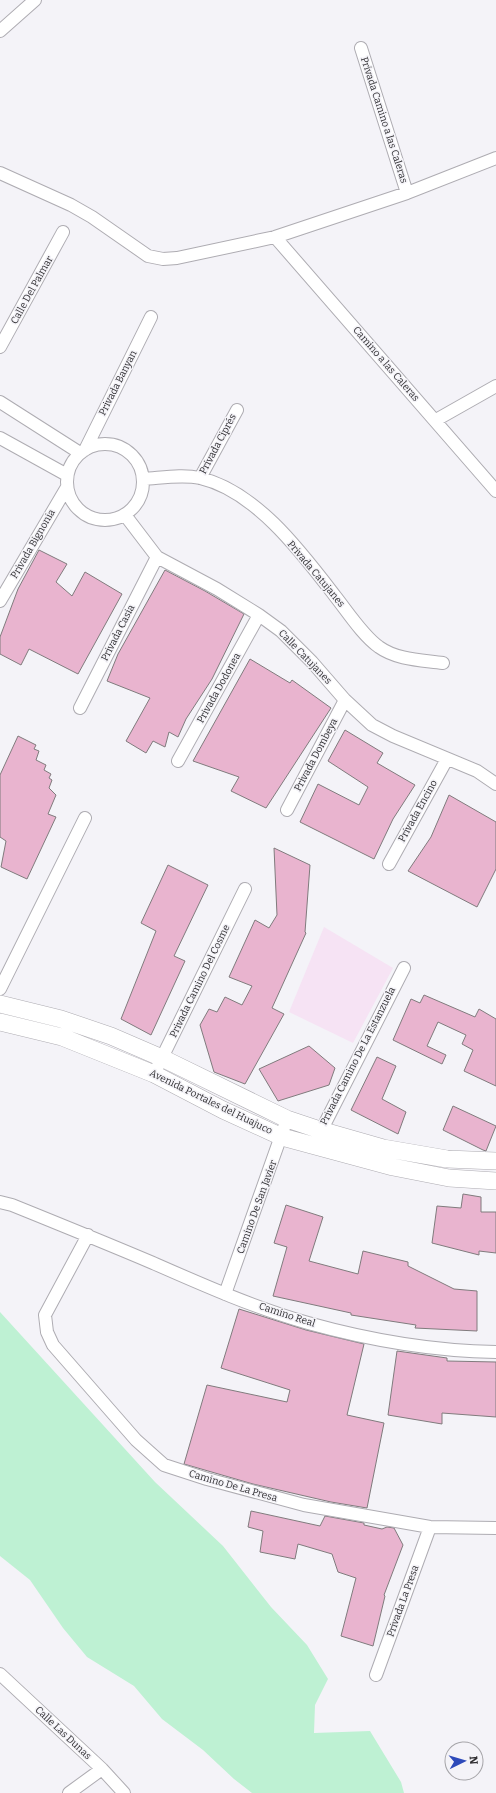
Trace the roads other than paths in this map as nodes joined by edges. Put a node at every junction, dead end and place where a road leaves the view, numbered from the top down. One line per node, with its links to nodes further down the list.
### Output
1 (35, 0): 2 (street)
2 (0, 31)
3 (361, 48): 6 (street, Privada Camino a las Caleras)
4 (496, 158): 6 (street)
5 (0, 173): 8 (street)
6 (407, 193): 8 (street)
7 (63, 232): 10 (street, Calle Del Palmar)
8 (275, 237): 14 (street, Camino a las Caleras)
9 (151, 317): 16 (street, Privada Banyan)
10 (0, 347)
11 (496, 386): 14 (street)
12 (0, 402): 16 (street)
13 (237, 410): 18 (street, Privada Ciprés)
14 (436, 420): 21 (street, Camino a las Caleras)
15 (0, 438): 17 (street)
16 (83, 451): 17 (street); 19 (street)
17 (67, 475): 20 (street)
18 (200, 478): 19 (street, Privada Catujanes); 26 (street, Privada Catujanes)
19 (143, 479): 22 (street)
20 (67, 487): 22 (street); 24 (street, Privada Bignonia)
21 (496, 491)
22 (125, 515): 23 (street, Calle Catujanes)
23 (156, 557): 25 (street, Calle Catujanes); 28 (street, Privada Casia)
24 (0, 601)
25 (259, 614): 27 (street, Calle Catujanes); 30 (street, Privada Dodonea)
26 (443, 663)
27 (345, 700): 29 (street, Calle Catujanes); 32 (street, Privada Dombeya)
28 (80, 708)
29 (447, 759): 31 (street, Calle Catujanes); 34 (street, Privada Encino)
30 (178, 761)
31 (496, 784)
32 (287, 810)
33 (86, 818): 37 (street)
34 (389, 864)
35 (245, 889): 40 (street, Privada Camino Del Cosme)
36 (404, 968): 44 (street, Privada Camino De La Estanzuela)
37 (0, 989)
38 (0, 1004): 40 (street, Avenida Portales del Huajuco)
39 (0, 1022): 41 (street, Avenida Portales del Huajuco)
40 (162, 1058): 41 (street, Privada Camino Del Cosme); 42 (street, Avenida Portales del Huajuco)
41 (154, 1074): 43 (street, Avenida Portales del Huajuco)
42 (287, 1119): 43 (street, Camino De San Javier); 44 (street, Avenida Portales del Huajuco)
43 (282, 1137): 44 (street, Avenida Portales del Huajuco); 49 (street, Camino De San Javier)
44 (317, 1138): 45 (street, Avenida Portales del Huajuco); 46 (street, Avenida Portales del Huajuco)
45 (496, 1161)
46 (496, 1181)
47 (0, 1202): 48 (street, Camino Real)
48 (88, 1235): 49 (street, Camino Real); 51 (street, Camino De La Presa)
49 (225, 1294): 50 (street, Camino Real)
50 (496, 1352)
51 (430, 1527): 52 (street, Camino De La Presa); 54 (street, Privada La Presa)
52 (496, 1528)
53 (0, 1674): 55 (street, Calle Las Dunas)
54 (376, 1675)
55 (102, 1769): 56 (street); 57 (street, Calle Las Dunas)
56 (69, 1793)
57 (124, 1793)

